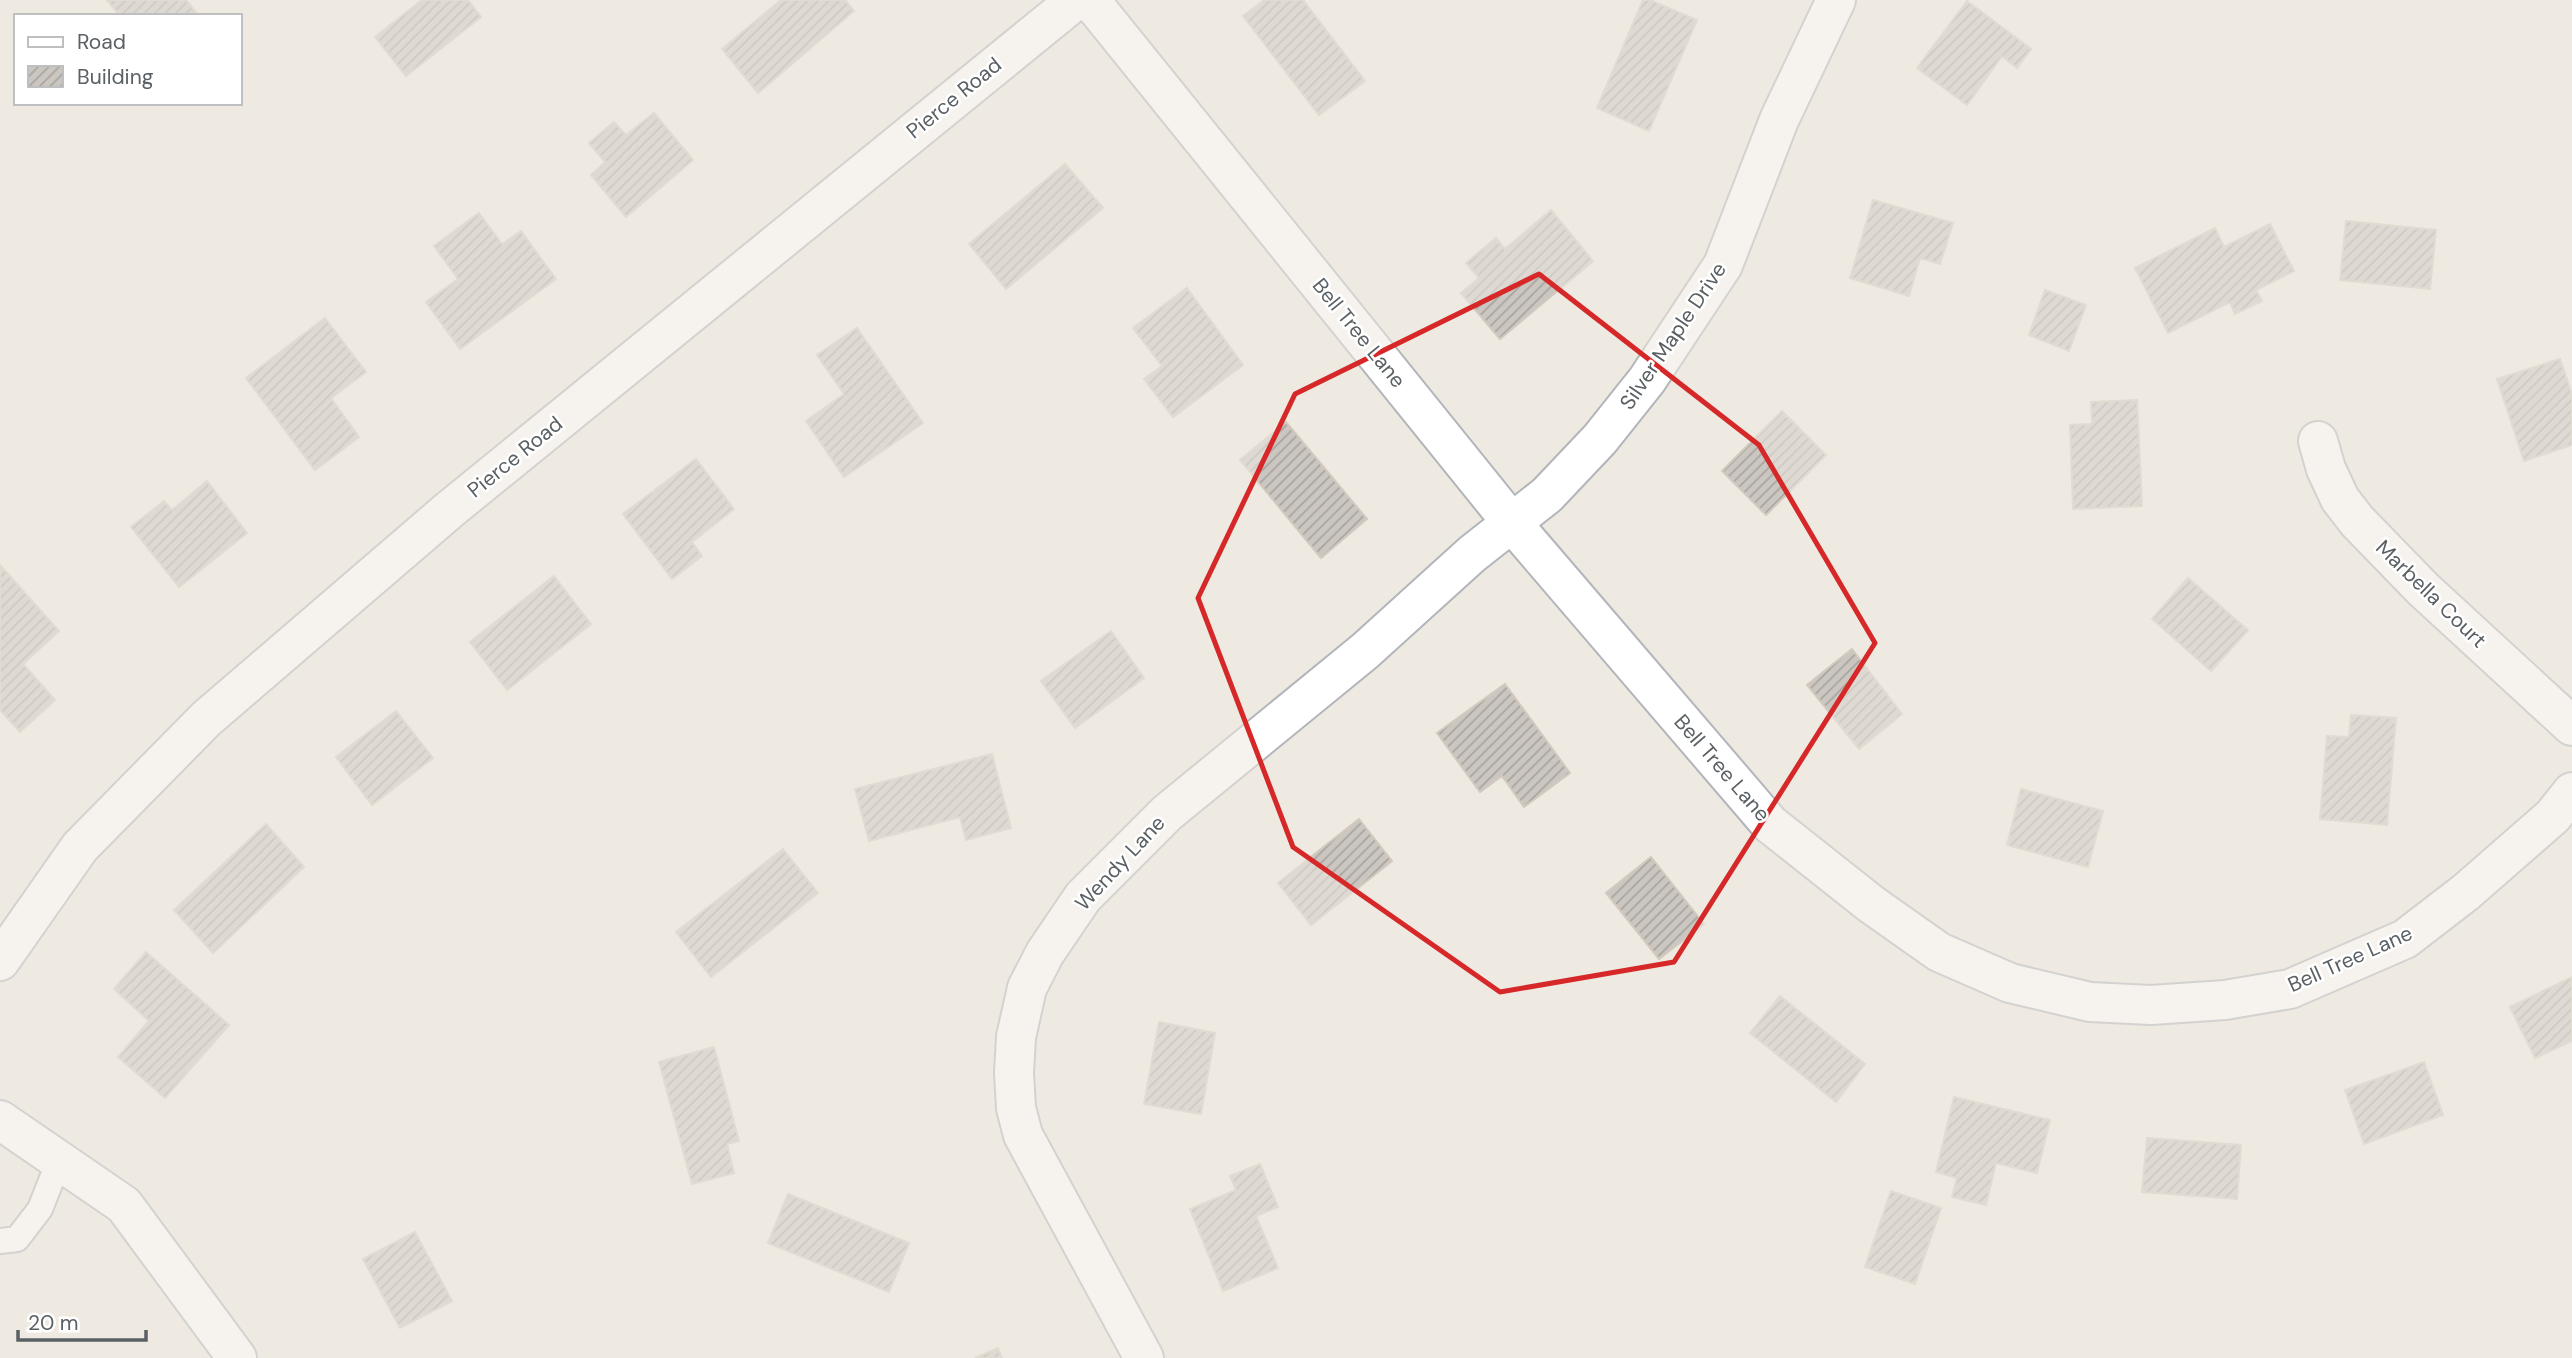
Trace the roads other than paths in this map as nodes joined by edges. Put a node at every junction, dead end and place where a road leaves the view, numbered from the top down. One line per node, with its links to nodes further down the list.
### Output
1 (1076, 0): 8 (street, Pierce Road)
2 (1090, 0): 5 (street, Bell Tree Lane)
3 (1836, 0): 5 (street, Silver Maple Drive)
4 (2318, 441): 6 (street, Marbella Court)
5 (1511, 523): 7 (street, Bell Tree Lane); 13 (street, Wendy Lane)
6 (2572, 726)
7 (2572, 792)
8 (0, 961)
9 (0, 1120): 10 (street)
10 (59, 1161): 11 (lane); 12 (street)
11 (0, 1241)
12 (237, 1358)
13 (1144, 1358)

